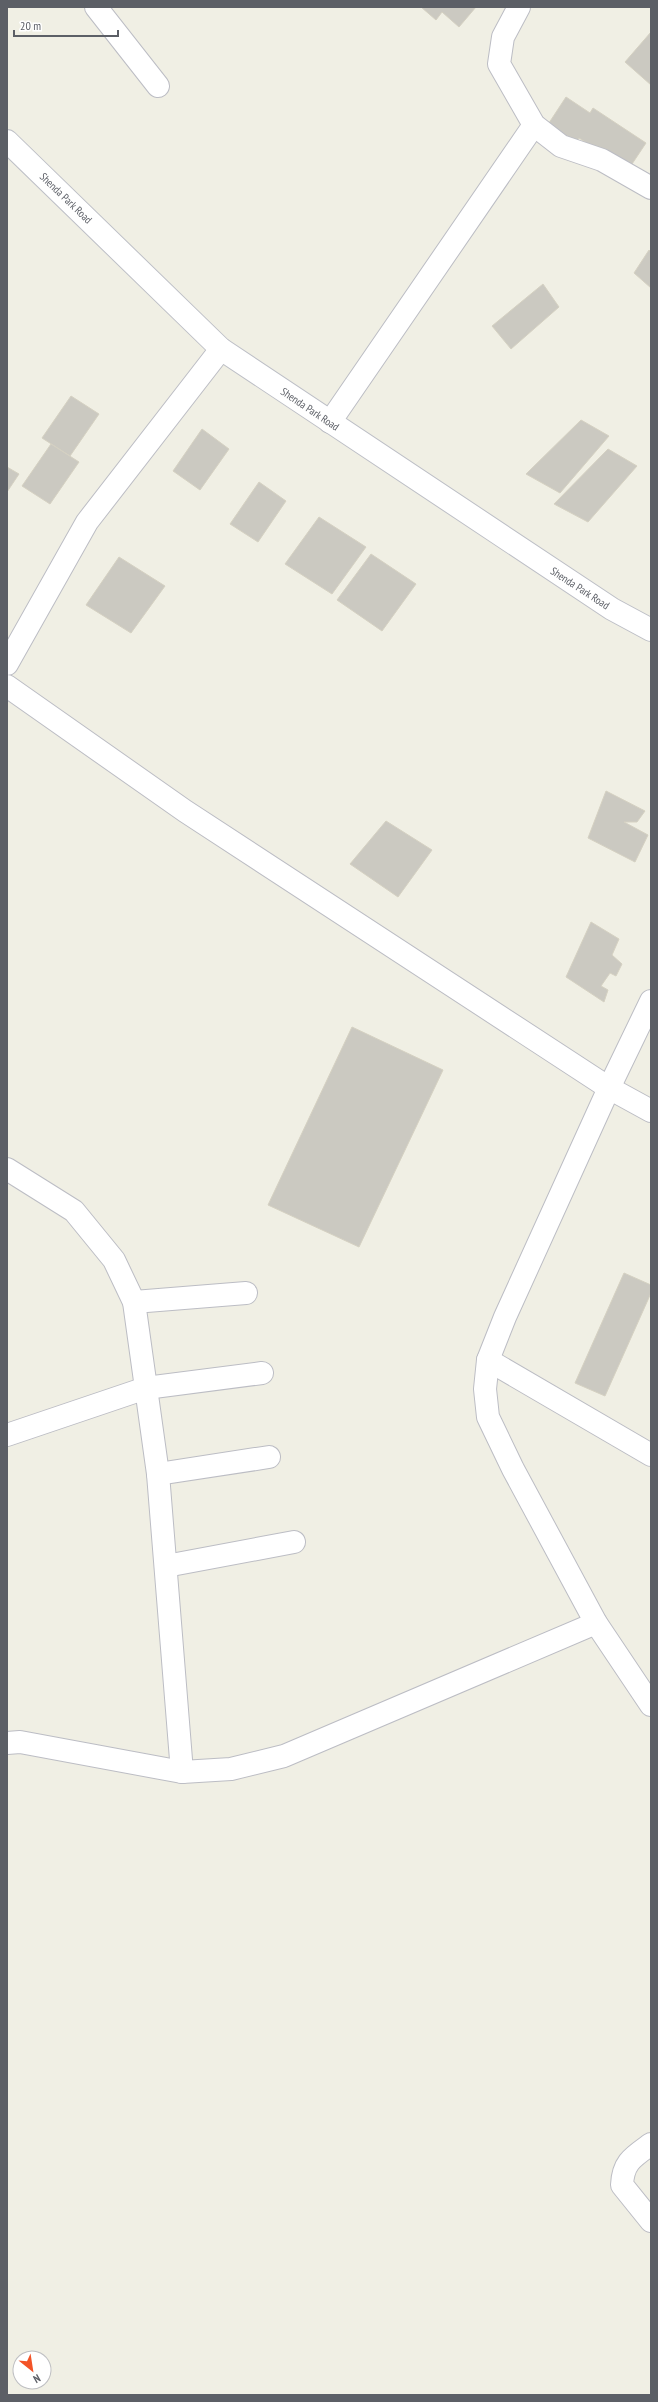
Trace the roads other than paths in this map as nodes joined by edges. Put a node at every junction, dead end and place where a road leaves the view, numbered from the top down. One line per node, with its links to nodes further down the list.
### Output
1 (96, 7): 3 (street)
2 (519, 7): 4 (street)
3 (158, 86)
4 (534, 125): 6 (street); 8 (street)
5 (7, 141): 7 (street, Shenda Park Road)
6 (651, 188)
7 (221, 349): 8 (street, Shenda Park Road); 10 (street)
8 (330, 422): 9 (street, Shenda Park Road)
9 (651, 630)
10 (7, 664)
11 (7, 686): 13 (street)
12 (651, 1001): 13 (street)
13 (609, 1088): 14 (street); 18 (street)
14 (651, 1110)
15 (7, 1169): 17 (street)
16 (246, 1293): 17 (street)
17 (134, 1302): 20 (street)
18 (488, 1360): 22 (street); 27 (street)
19 (262, 1373): 20 (street)
20 (146, 1388): 21 (street); 24 (street)
21 (7, 1435)
22 (651, 1455)
23 (269, 1458): 24 (street)
24 (158, 1474): 26 (street)
25 (294, 1542): 26 (street)
26 (166, 1566): 30 (street)
27 (596, 1623): 28 (street); 30 (street)
28 (651, 1705)
29 (7, 1743): 30 (street)
30 (182, 1772)
31 (651, 2144): 32 (street)
32 (651, 2221)

